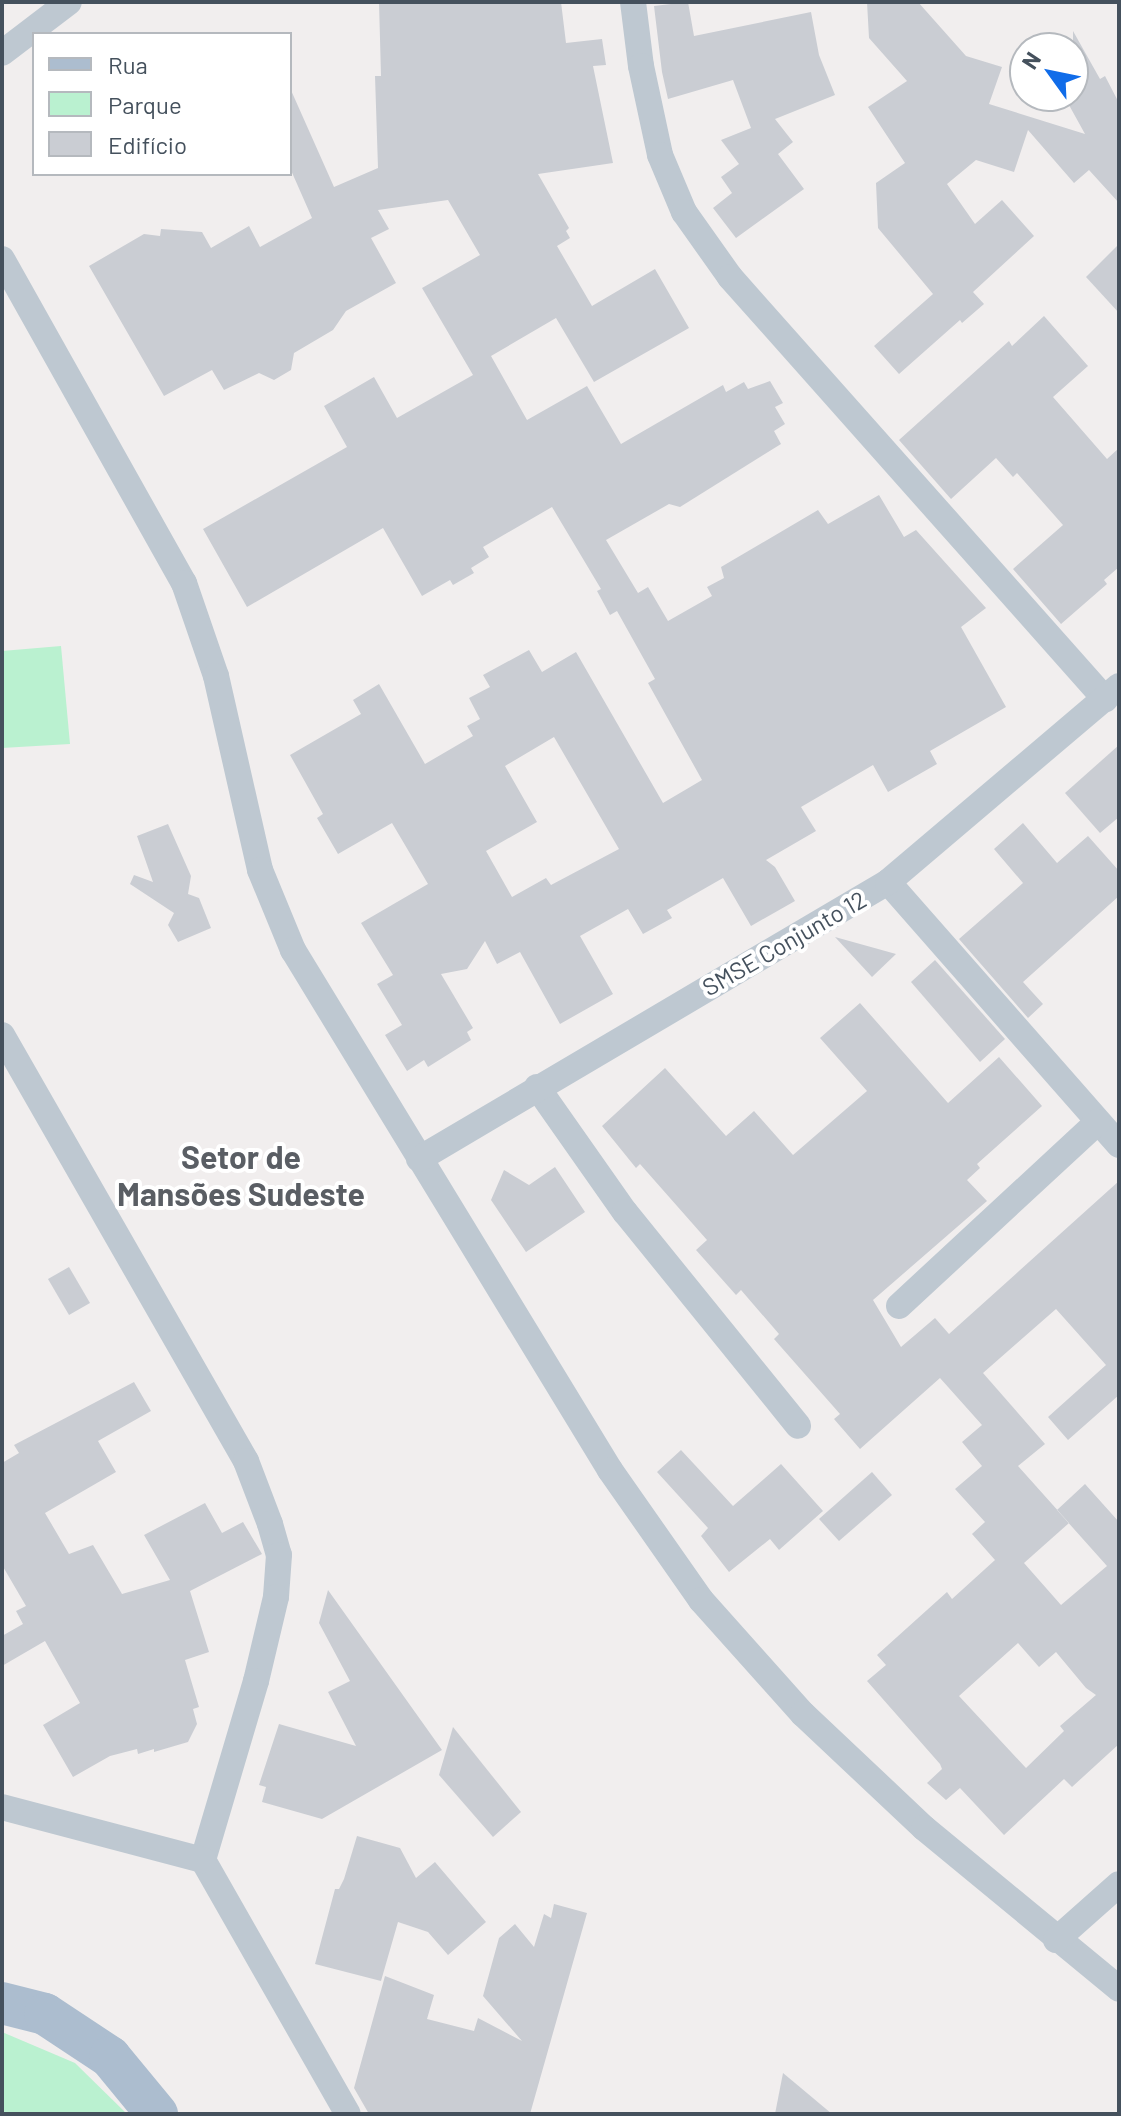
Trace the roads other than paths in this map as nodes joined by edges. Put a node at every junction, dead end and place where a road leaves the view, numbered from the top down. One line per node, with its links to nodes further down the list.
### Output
1 (69, 2): 3 (street)
2 (633, 2): 5 (street)
3 (2, 53)
4 (2, 259): 11 (street)
5 (1112, 692): 6 (street, SMSE Conjunto 12)
6 (888, 882): 8 (street, SMSE Conjunto 12); 9 (street)
7 (2, 1035): 15 (street)
8 (537, 1087): 11 (street, SMSE Conjunto 12); 13 (street)
9 (1098, 1122): 10 (street); 12 (street)
10 (1119, 1145)
11 (419, 1159): 17 (street)
12 (899, 1306)
13 (798, 1426)
14 (2, 1807): 15 (street)
15 (203, 1860): 21 (street)
16 (1119, 1884): 17 (street)
17 (1056, 1940): 18 (street)
18 (1119, 1989)
19 (2, 2003): 20 (main road)
20 (157, 2114)
21 (348, 2114)

